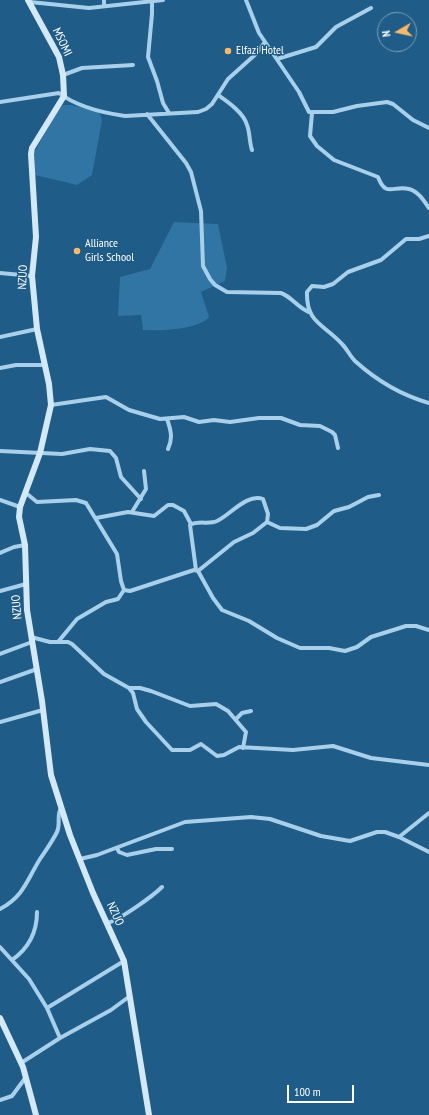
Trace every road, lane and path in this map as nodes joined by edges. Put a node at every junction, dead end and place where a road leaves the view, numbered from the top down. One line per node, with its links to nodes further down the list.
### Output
1 (104, 0): 6 (street)
2 (163, 0): 5 (street)
3 (246, 0): 8 (street)
4 (29, 1): 6 (street); 11 (street, MSOMI)
5 (152, 1): 6 (street); 15 (street)
6 (104, 6)
7 (371, 8): 9 (street)
8 (265, 42): 9 (street); 12 (street)
9 (276, 59): 16 (street)
10 (133, 65): 11 (street)
11 (63, 75): 13 (street, MSOMI)
12 (218, 95): 15 (street); 19 (street)
13 (64, 96): 14 (street); 17 (street); 23 (street, NZUO)
14 (0, 102)
15 (169, 113): 17 (street)
16 (312, 113): 18 (street); 20 (street)
17 (147, 114): 24 (street)
18 (429, 128)
19 (252, 150)
20 (429, 208)
21 (429, 236): 24 (street)
22 (0, 273): 23 (street)
23 (32, 276): 25 (street, NZUO)
24 (310, 312): 29 (street)
25 (37, 329): 26 (street); 27 (street, NZUO)
26 (0, 337)
27 (44, 364): 28 (street); 30 (street, NZUO)
28 (0, 368)
29 (429, 403)
30 (51, 405): 31 (street); 35 (street, NZUO)
31 (167, 419): 32 (street); 33 (street)
32 (338, 448)
33 (168, 450)
34 (0, 451): 35 (street)
35 (40, 453): 37 (street, NZUO); 39 (street)
36 (144, 471): 39 (street)
37 (26, 493): 41 (street, NZUO); 43 (street)
38 (379, 495): 44 (street)
39 (141, 499): 42 (street)
40 (0, 500): 41 (street)
41 (20, 507): 46 (street, NZUO)
42 (132, 512): 43 (street); 45 (street)
43 (96, 518): 50 (street)
44 (267, 522): 45 (street); 48 (street)
45 (191, 524): 48 (street)
46 (25, 545): 47 (street); 49 (street, NZUO)
47 (0, 553)
48 (197, 570): 50 (street); 52 (street)
49 (26, 584): 51 (street); 53 (street, NZUO)
50 (124, 590): 54 (street)
51 (0, 591)
52 (429, 630)
53 (32, 639): 54 (street); 55 (street); 56 (street, NZUO)
54 (58, 642): 58 (street)
55 (0, 654)
56 (37, 669): 57 (street); 59 (street, NZUO)
57 (0, 682)
58 (129, 688): 61 (street); 63 (street)
59 (43, 710): 62 (street); 65 (street, NZUO)
60 (251, 711): 61 (street)
61 (236, 719): 63 (street)
62 (0, 722)
63 (243, 748): 64 (street)
64 (429, 765)
65 (61, 808): 71 (street, NZUO); 73 (street)
66 (429, 813): 67 (street)
67 (398, 836): 68 (street); 70 (street)
68 (117, 848): 69 (street); 71 (street)
69 (172, 849)
70 (429, 852)
71 (80, 859): 75 (street, NZUO)
72 (162, 887): 75 (street)
73 (0, 909)
74 (38, 912): 77 (street)
75 (107, 923): 78 (street, NZUO)
76 (0, 947): 77 (street)
77 (12, 960): 80 (street)
78 (124, 961): 79 (street, NZUO); 80 (street)
79 (131, 995): 82 (street); 87 (street, NZUO)
80 (47, 1008): 82 (street)
81 (0, 1018): 83 (street)
82 (60, 1038): 83 (street)
83 (21, 1063): 84 (street)
84 (26, 1077): 85 (street); 86 (street)
85 (0, 1100)
86 (36, 1115)
87 (149, 1115)

